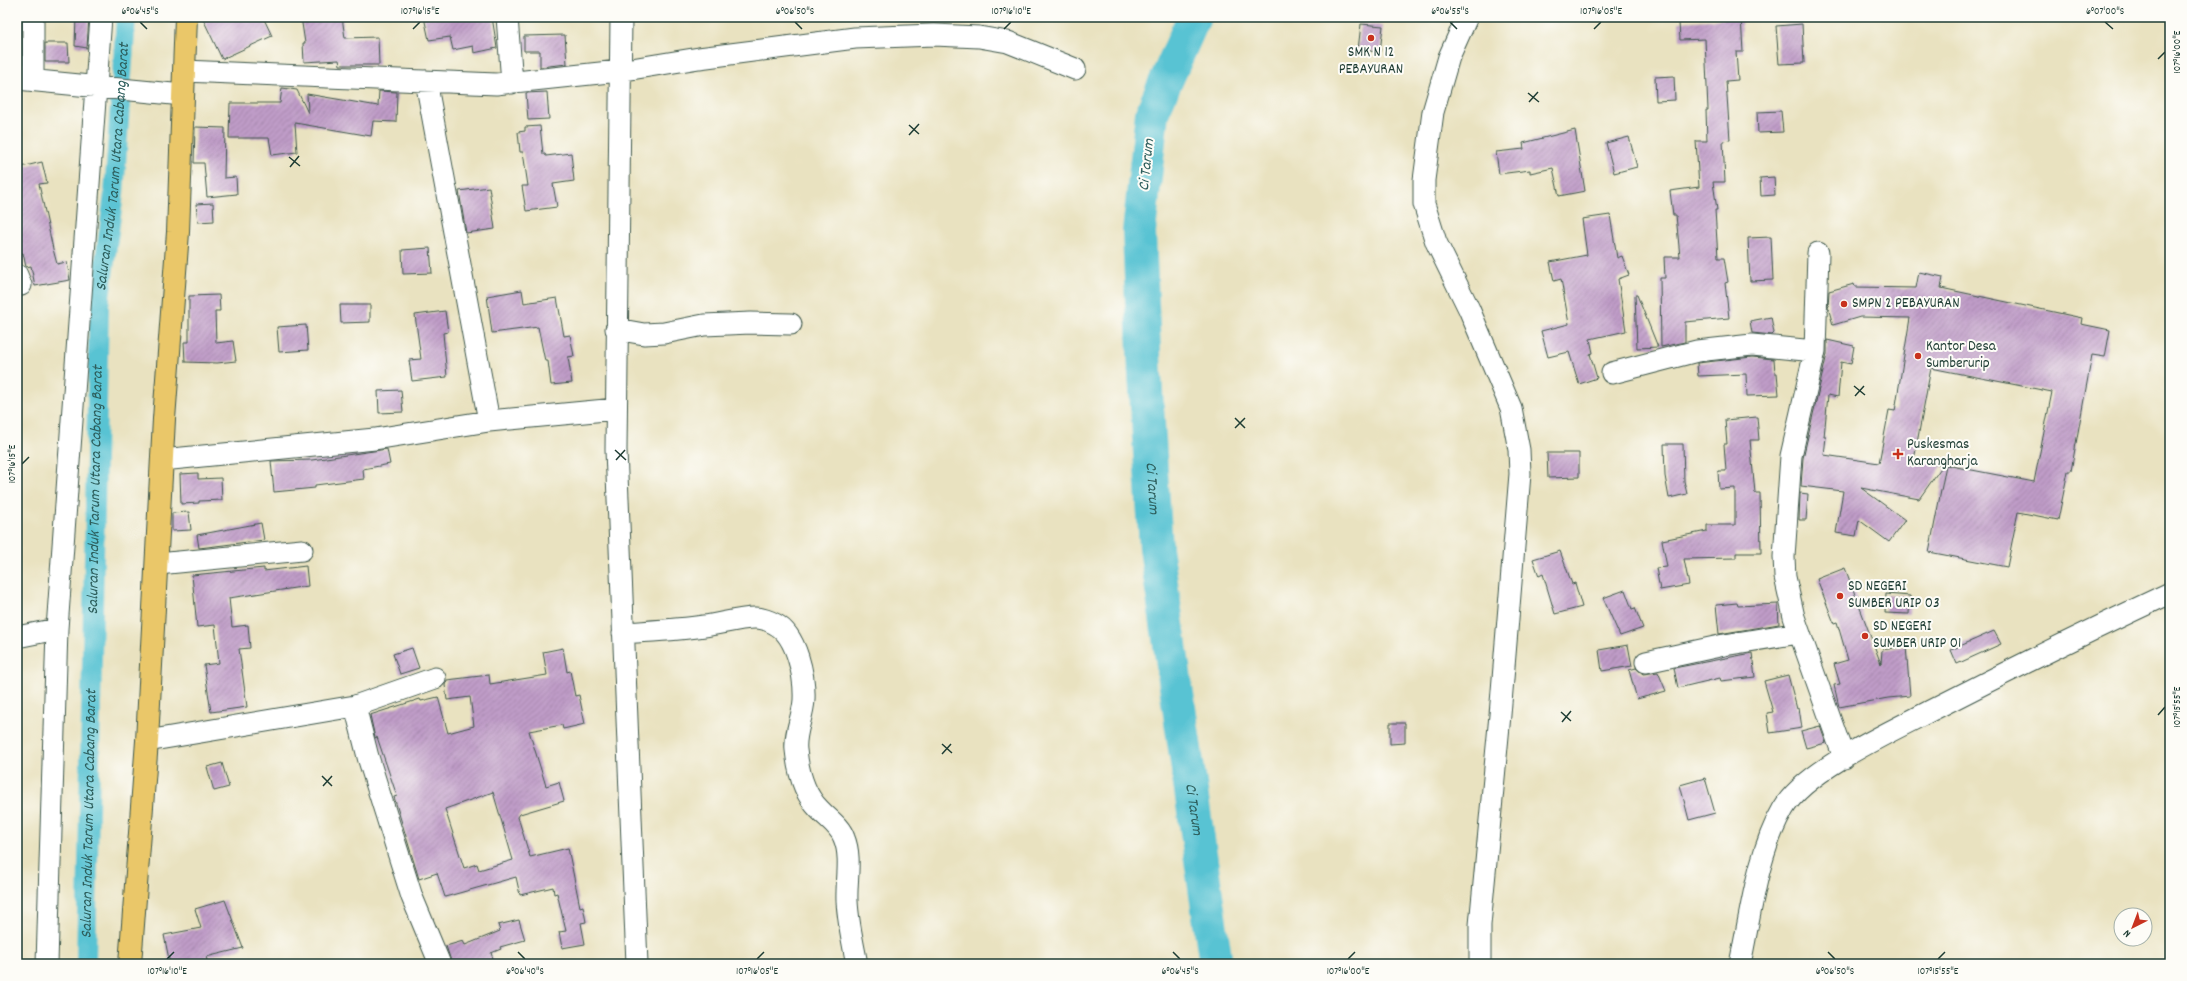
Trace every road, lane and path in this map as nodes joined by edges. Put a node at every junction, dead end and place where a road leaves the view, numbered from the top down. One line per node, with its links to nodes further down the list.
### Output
1 (33, 17): 10 (street)
2 (101, 17): 13 (street)
3 (186, 17): 8 (main road)
4 (507, 17): 12 (street)
5 (621, 17): 9 (street)
6 (1467, 17): 40 (street)
7 (1075, 69): 9 (street)
8 (184, 71): 11 (street); 14 (main road)
9 (619, 71): 12 (street); 17 (street)
10 (25, 79): 13 (street)
11 (426, 81): 12 (street); 21 (street)
12 (512, 83)
13 (104, 89): 14 (street); 26 (street)
14 (173, 95): 22 (main road)
15 (1818, 253): 18 (street)
16 (791, 324): 17 (street)
17 (616, 329): 20 (street)
18 (1815, 350): 19 (street); 28 (street)
19 (1612, 373)
20 (616, 409): 21 (street); 27 (street)
21 (489, 421): 22 (street)
22 (162, 460): 24 (main road)
23 (302, 550): 24 (street)
24 (158, 564): 33 (main road)
25 (2170, 593): 34 (street)
26 (57, 629): 29 (street); 35 (street)
27 (622, 633): 38 (street); 39 (street)
28 (1799, 633): 30 (street); 34 (street)
29 (17, 637)
30 (1646, 662)
31 (436, 678): 32 (street)
32 (355, 706): 33 (street); 37 (street)
33 (148, 742): 36 (main road)
34 (1844, 758): 41 (street)
35 (47, 964)
36 (130, 964)
37 (440, 964)
38 (637, 964)
39 (857, 964)
40 (1480, 964)
41 (1740, 964)

